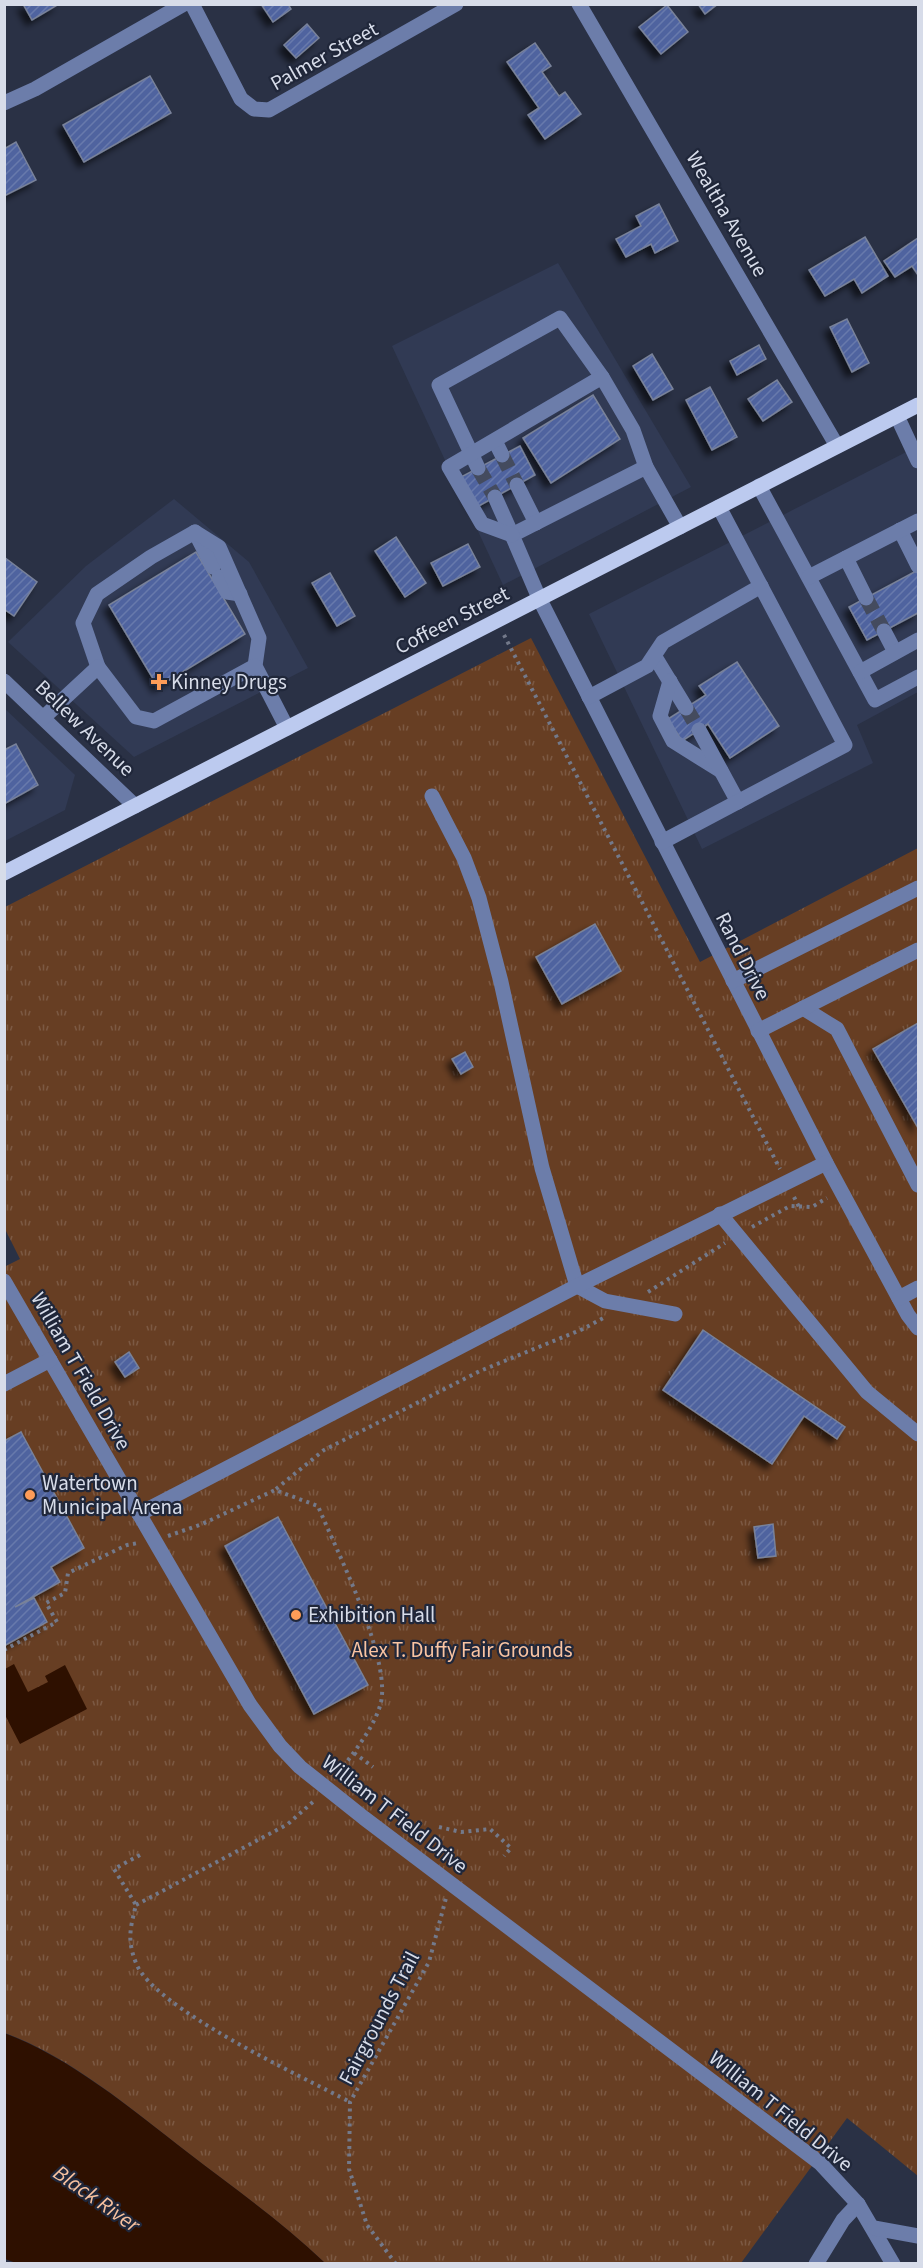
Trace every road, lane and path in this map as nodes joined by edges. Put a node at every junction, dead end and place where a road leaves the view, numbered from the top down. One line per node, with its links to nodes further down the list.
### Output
1 (184, 4): 5 (street)
2 (192, 4): 3 (street, Palmer Street)
3 (456, 4)
4 (579, 4): 10 (street, Wealtha Avenue)
5 (4, 103)
6 (602, 377): 9 (street); 13 (street); 14 (street)
7 (918, 405): 8 (main road, Coffeen Street)
8 (897, 416): 10 (main road, Coffeen Street); 12 (street)
9 (495, 441): 11 (street); 13 (street)
10 (837, 446): 16 (main road, Coffeen Street)
11 (502, 455)
12 (918, 460)
13 (475, 461): 24 (street)
14 (646, 468): 20 (street); 21 (street)
15 (518, 485): 20 (street)
16 (759, 486): 18 (main road, Coffeen Street); 27 (street)
17 (495, 497): 24 (street, Rand Drive)
18 (719, 507): 21 (main road, Coffeen Street); 28 (street)
19 (918, 521): 22 (street)
20 (536, 523): 24 (street)
21 (680, 527): 30 (main road, Coffeen Street)
22 (900, 530): 25 (street); 26 (street)
23 (195, 532): 29 (street); 29 (street); 38 (street)
24 (512, 535): 30 (street, Rand Drive)
25 (846, 558): 27 (street); 31 (street)
26 (918, 566)
27 (810, 577): 39 (street)
28 (761, 586): 36 (street); 50 (street)
29 (240, 594): 37 (street)
30 (539, 598): 32 (main road, Coffeen Street); 43 (street, Rand Drive)
31 (866, 598)
32 (497, 621): 46 (main road, Coffeen Street); 60 (path)
33 (885, 631): 35 (street)
34 (918, 640): 35 (street)
35 (896, 652): 39 (street)
36 (654, 657): 42 (street); 43 (street)
37 (255, 666): 38 (street); 46 (street)
38 (98, 667): 45 (street)
39 (860, 672): 40 (street)
40 (918, 677)
41 (4, 681): 45 (street, Bellew Avenue)
42 (669, 681): 44 (street); 48 (street)
43 (589, 698): 52 (street, Rand Drive)
44 (686, 708)
45 (43, 718): 51 (street, Bellew Avenue)
46 (287, 728): 51 (main road, Coffeen Street)
47 (699, 730): 48 (street)
48 (720, 771): 50 (street)
49 (432, 796): 67 (street)
50 (738, 802): 52 (street)
51 (135, 806): 53 (main road, Coffeen Street)
52 (662, 842): 56 (street, Rand Drive)
53 (4, 873)
54 (918, 888): 56 (street)
55 (918, 950): 57 (street)
56 (733, 981): 58 (street, Rand Drive)
57 (803, 1008): 58 (street); 61 (street)
58 (758, 1031): 59 (street, Rand Drive)
59 (826, 1163): 60 (street); 62 (street, Rand Drive)
60 (786, 1182): 63 (path); 64 (street)
61 (918, 1185)
62 (841, 1190): 63 (path); 69 (street, Rand Drive)
63 (799, 1207): 65 (path)
64 (720, 1214): 65 (street); 67 (street)
65 (738, 1235): 70 (path); 75 (street)
66 (4, 1281): 73 (street, William T Field Drive)
67 (577, 1286): 70 (street); 77 (street)
68 (918, 1288): 69 (street)
69 (899, 1298): 72 (street, Rand Drive)
70 (627, 1305): 71 (street); 76 (path)
71 (675, 1314)
72 (918, 1328)
73 (50, 1360): 74 (street); 77 (street, William T Field Drive)
74 (4, 1384)
75 (918, 1434)
76 (275, 1490)
77 (139, 1514): 83 (street, William T Field Drive)
78 (354, 1753): 79 (path)
79 (373, 1767)
80 (439, 1827): 82 (path)
81 (140, 1855): 84 (path)
82 (504, 1857)
83 (449, 1883): 84 (path, Fairgrounds Trail); 85 (street, William T Field Drive)
84 (350, 2102): 88 (path, Fairgrounds Trail)
85 (858, 2204): 86 (street, William T Field Drive); 89 (street)
86 (874, 2228): 87 (street); 90 (street, William T Field Drive)
87 (918, 2236)
88 (396, 2264)
89 (816, 2264)
90 (893, 2264)

